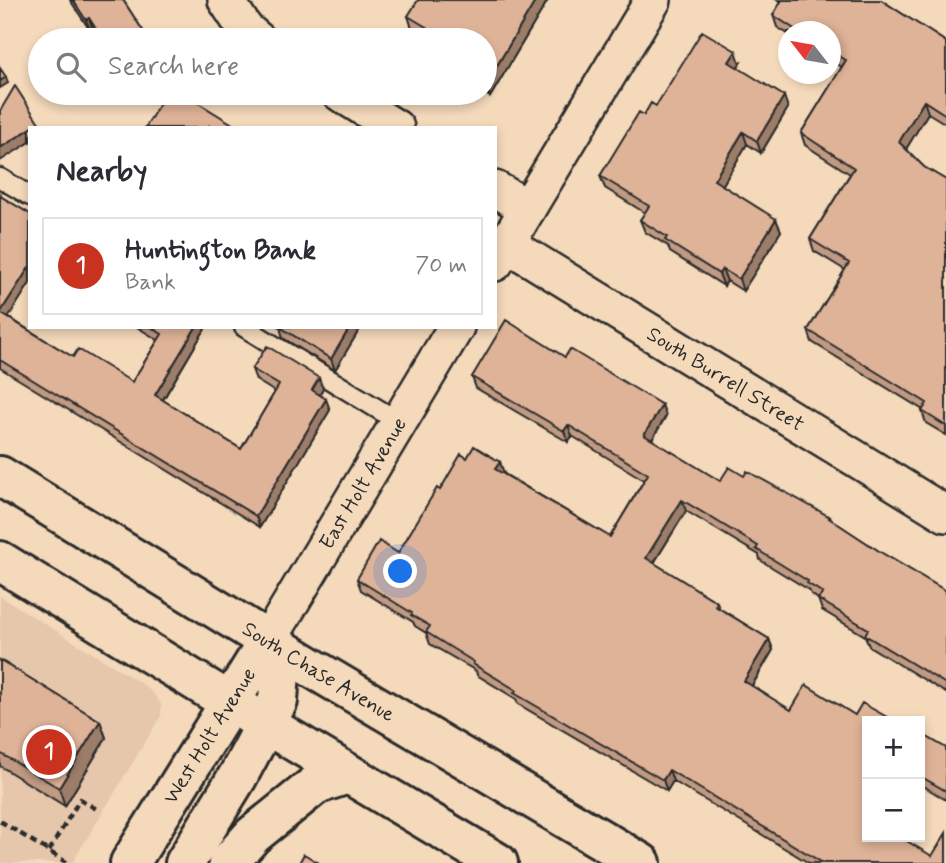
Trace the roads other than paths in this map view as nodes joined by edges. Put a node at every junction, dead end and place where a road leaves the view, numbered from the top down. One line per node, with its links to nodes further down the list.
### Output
1 (226, 0): 3 (street)
2 (653, 0): 9 (street)
3 (245, 28)
4 (359, 105): 5 (street)
5 (393, 126)
6 (0, 178): 8 (lane)
7 (497, 190): 9 (street)
8 (28, 195)
9 (528, 208): 10 (street)
10 (501, 254): 15 (street, South Burrell Street)
11 (247, 329): 13 (lane)
12 (455, 329): 13 (street, East Holt Avenue)
13 (399, 422): 17 (street, East Holt Avenue)
14 (0, 476): 17 (main road, South Chase Avenue)
15 (946, 514)
16 (0, 561): 18 (main road)
17 (268, 641): 18 (main road, West Holt Avenue); 19 (main road, West Holt Avenue); 25 (main road, South Chase Avenue)
18 (230, 703): 19 (main road); 21 (main road, West Holt Avenue)
19 (267, 725): 20 (main road); 22 (main road, West Holt Avenue)
20 (348, 774): 23 (main road); 24 (main road)
21 (130, 863)
22 (185, 863)
23 (228, 863)
24 (498, 863)
25 (641, 863)

